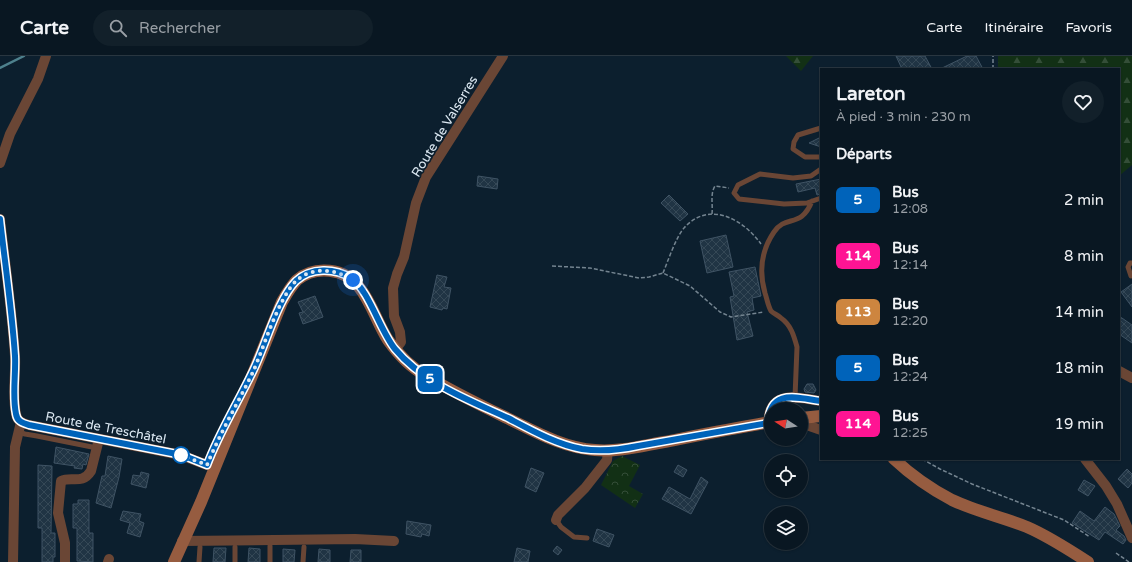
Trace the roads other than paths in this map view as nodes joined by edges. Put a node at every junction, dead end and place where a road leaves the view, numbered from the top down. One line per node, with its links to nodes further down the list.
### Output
1 (46, 56): 5 (street)
2 (503, 56): 12 (street, Route de Valserres)
3 (820, 128): 4 (lane)
4 (820, 158)
5 (0, 163)
6 (820, 170): 8 (lane)
7 (820, 198): 8 (lane)
8 (812, 201): 15 (lane)
9 (0, 219): 22 (street)
10 (1132, 263): 11 (lane)
11 (1131, 276)
12 (395, 350): 25 (street); 28 (street)
13 (1120, 372): 14 (street)
14 (1132, 378)
15 (795, 397): 16 (street); 17 (street)
16 (820, 401)
17 (777, 402)
18 (820, 416): 19 (street)
19 (808, 417)
20 (764, 424): 25 (street)
21 (808, 425): 23 (street)
22 (20, 427): 24 (street, Route de Treschâtel); 38 (street)
23 (820, 430)
24 (98, 443): 28 (street, Route de Treschâtel); 39 (street)
25 (608, 450): 29 (street)
26 (895, 460): 45 (street)
27 (1086, 460): 31 (street)
28 (212, 464): 32 (street); 32 (street)
29 (556, 520): 30 (lane)
30 (587, 538)
31 (1132, 538)
32 (182, 541): 33 (street); 40 (street)
33 (394, 541)
34 (270, 546): 43 (lane)
35 (200, 547): 41 (lane)
36 (235, 547): 42 (lane)
37 (304, 547): 44 (lane)
38 (13, 562)
39 (65, 562)
40 (174, 562)
41 (199, 562)
42 (235, 562)
43 (270, 562)
44 (303, 562)
45 (1088, 562)

